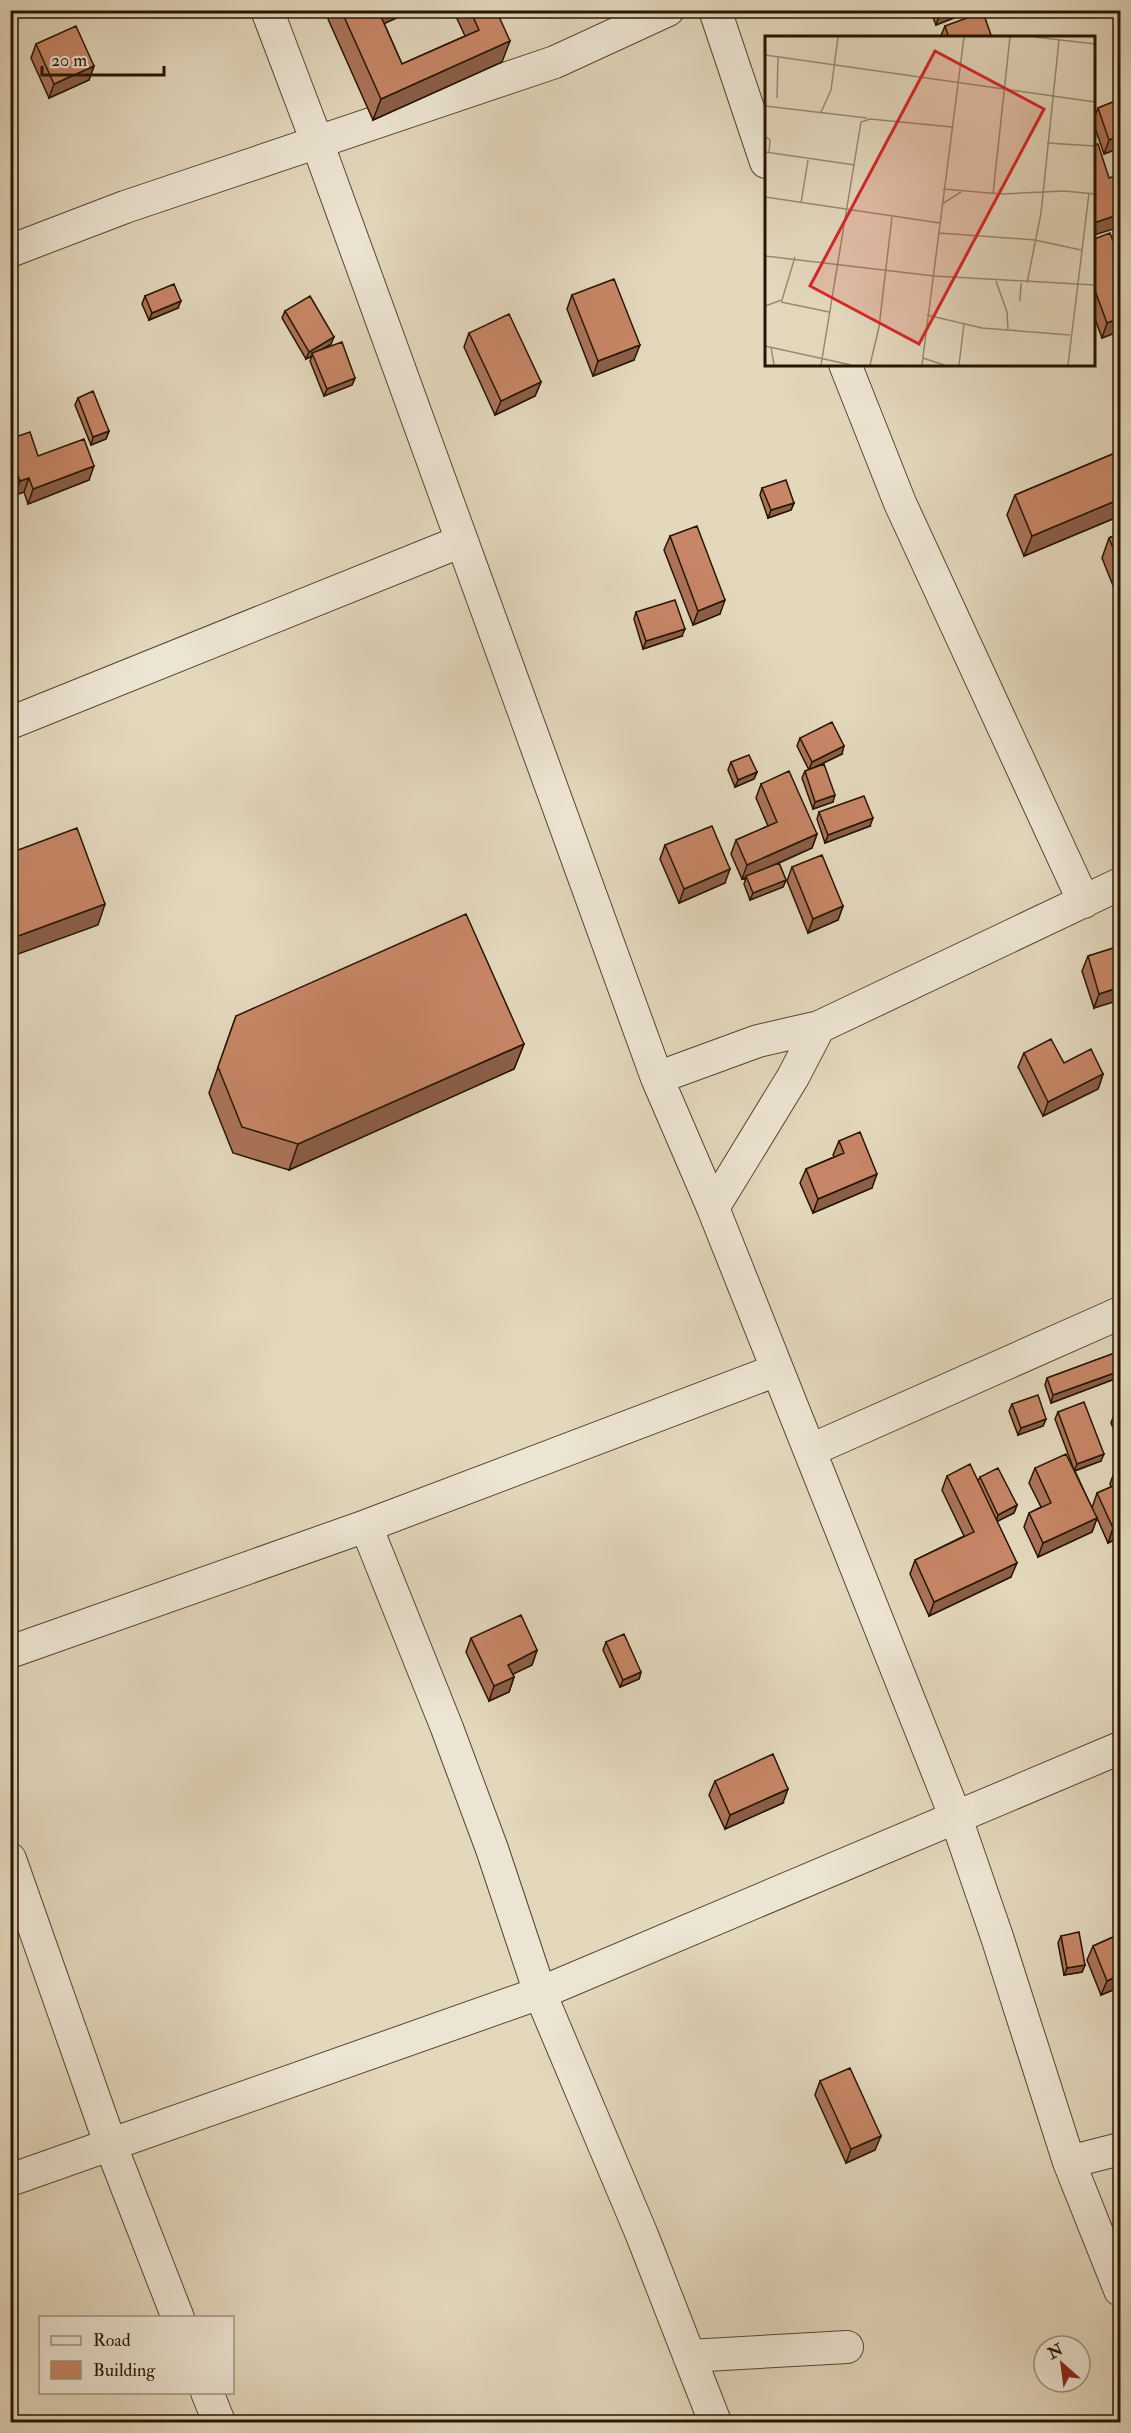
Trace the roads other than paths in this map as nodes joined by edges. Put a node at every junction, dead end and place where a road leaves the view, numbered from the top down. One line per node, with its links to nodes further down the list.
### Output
1 (267, 10): 4 (street)
2 (668, 10): 4 (street)
3 (715, 10): 5 (street)
4 (317, 142): 6 (street); 8 (street)
5 (765, 159)
6 (10, 251)
7 (846, 366): 11 (street)
8 (462, 541): 9 (street); 13 (street)
9 (10, 723)
10 (1120, 884): 11 (street)
11 (1084, 902): 12 (street)
12 (819, 1027): 13 (street); 14 (street)
13 (657, 1078): 14 (street)
14 (713, 1208): 16 (street)
15 (1120, 1313): 17 (street)
16 (777, 1370): 17 (street); 18 (street)
17 (811, 1450): 21 (street)
18 (366, 1526): 19 (street); 23 (street)
19 (10, 1652)
20 (1120, 1748): 21 (street)
21 (956, 1818): 23 (street); 26 (street)
22 (10, 1859): 24 (street)
23 (540, 1993): 24 (street); 31 (street)
24 (111, 2146): 27 (street); 29 (street)
25 (1120, 2149): 26 (street)
26 (1069, 2162): 28 (street)
27 (10, 2180)
28 (1120, 2290)
29 (177, 2316)
30 (847, 2347): 31 (street)
31 (689, 2356): 34 (street)
32 (208, 2394): 33 (street)
33 (219, 2422)
34 (715, 2422)

